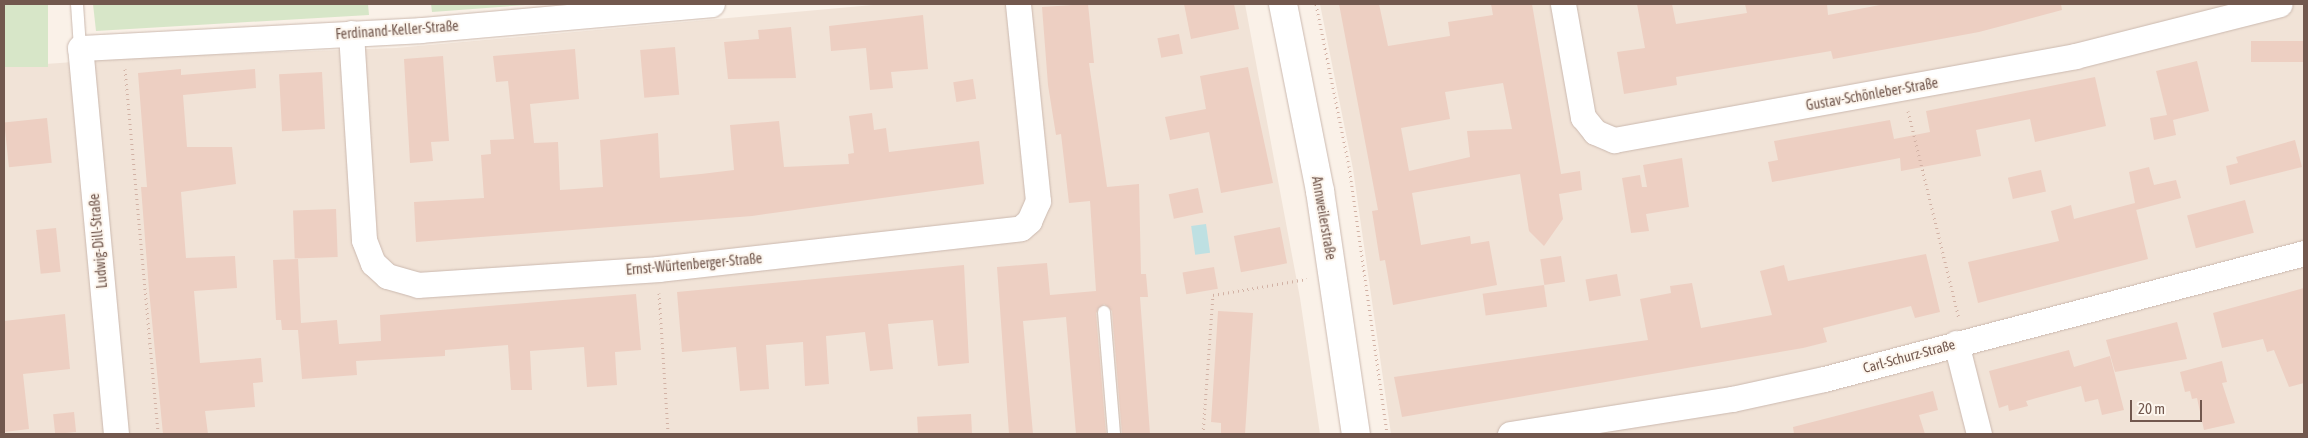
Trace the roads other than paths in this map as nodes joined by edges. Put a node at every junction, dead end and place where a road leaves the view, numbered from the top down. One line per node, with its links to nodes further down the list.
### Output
1 (76, 4): 8 (lane)
2 (712, 4): 7 (street, Ferdinand-Keller-Straße)
3 (1018, 4): 7 (street, Ernst-Würtenberger-Straße)
4 (1283, 4): 14 (street, Annweilerstraße)
5 (1563, 4): 6 (street, Gustav-Schönleber-Straße)
6 (2280, 4)
7 (351, 34): 8 (street, Ferdinand-Keller-Straße)
8 (80, 48): 12 (street, Ludwig-Dill-Straße)
9 (2304, 253): 11 (street, Carl-Schurz-Straße)
10 (1104, 312): 13 (lane)
11 (1960, 342): 15 (street, Carl-Schurz-Straße); 16 (street)
12 (116, 434)
13 (1114, 434)
14 (1356, 434)
15 (1510, 434)
16 (1979, 434)

